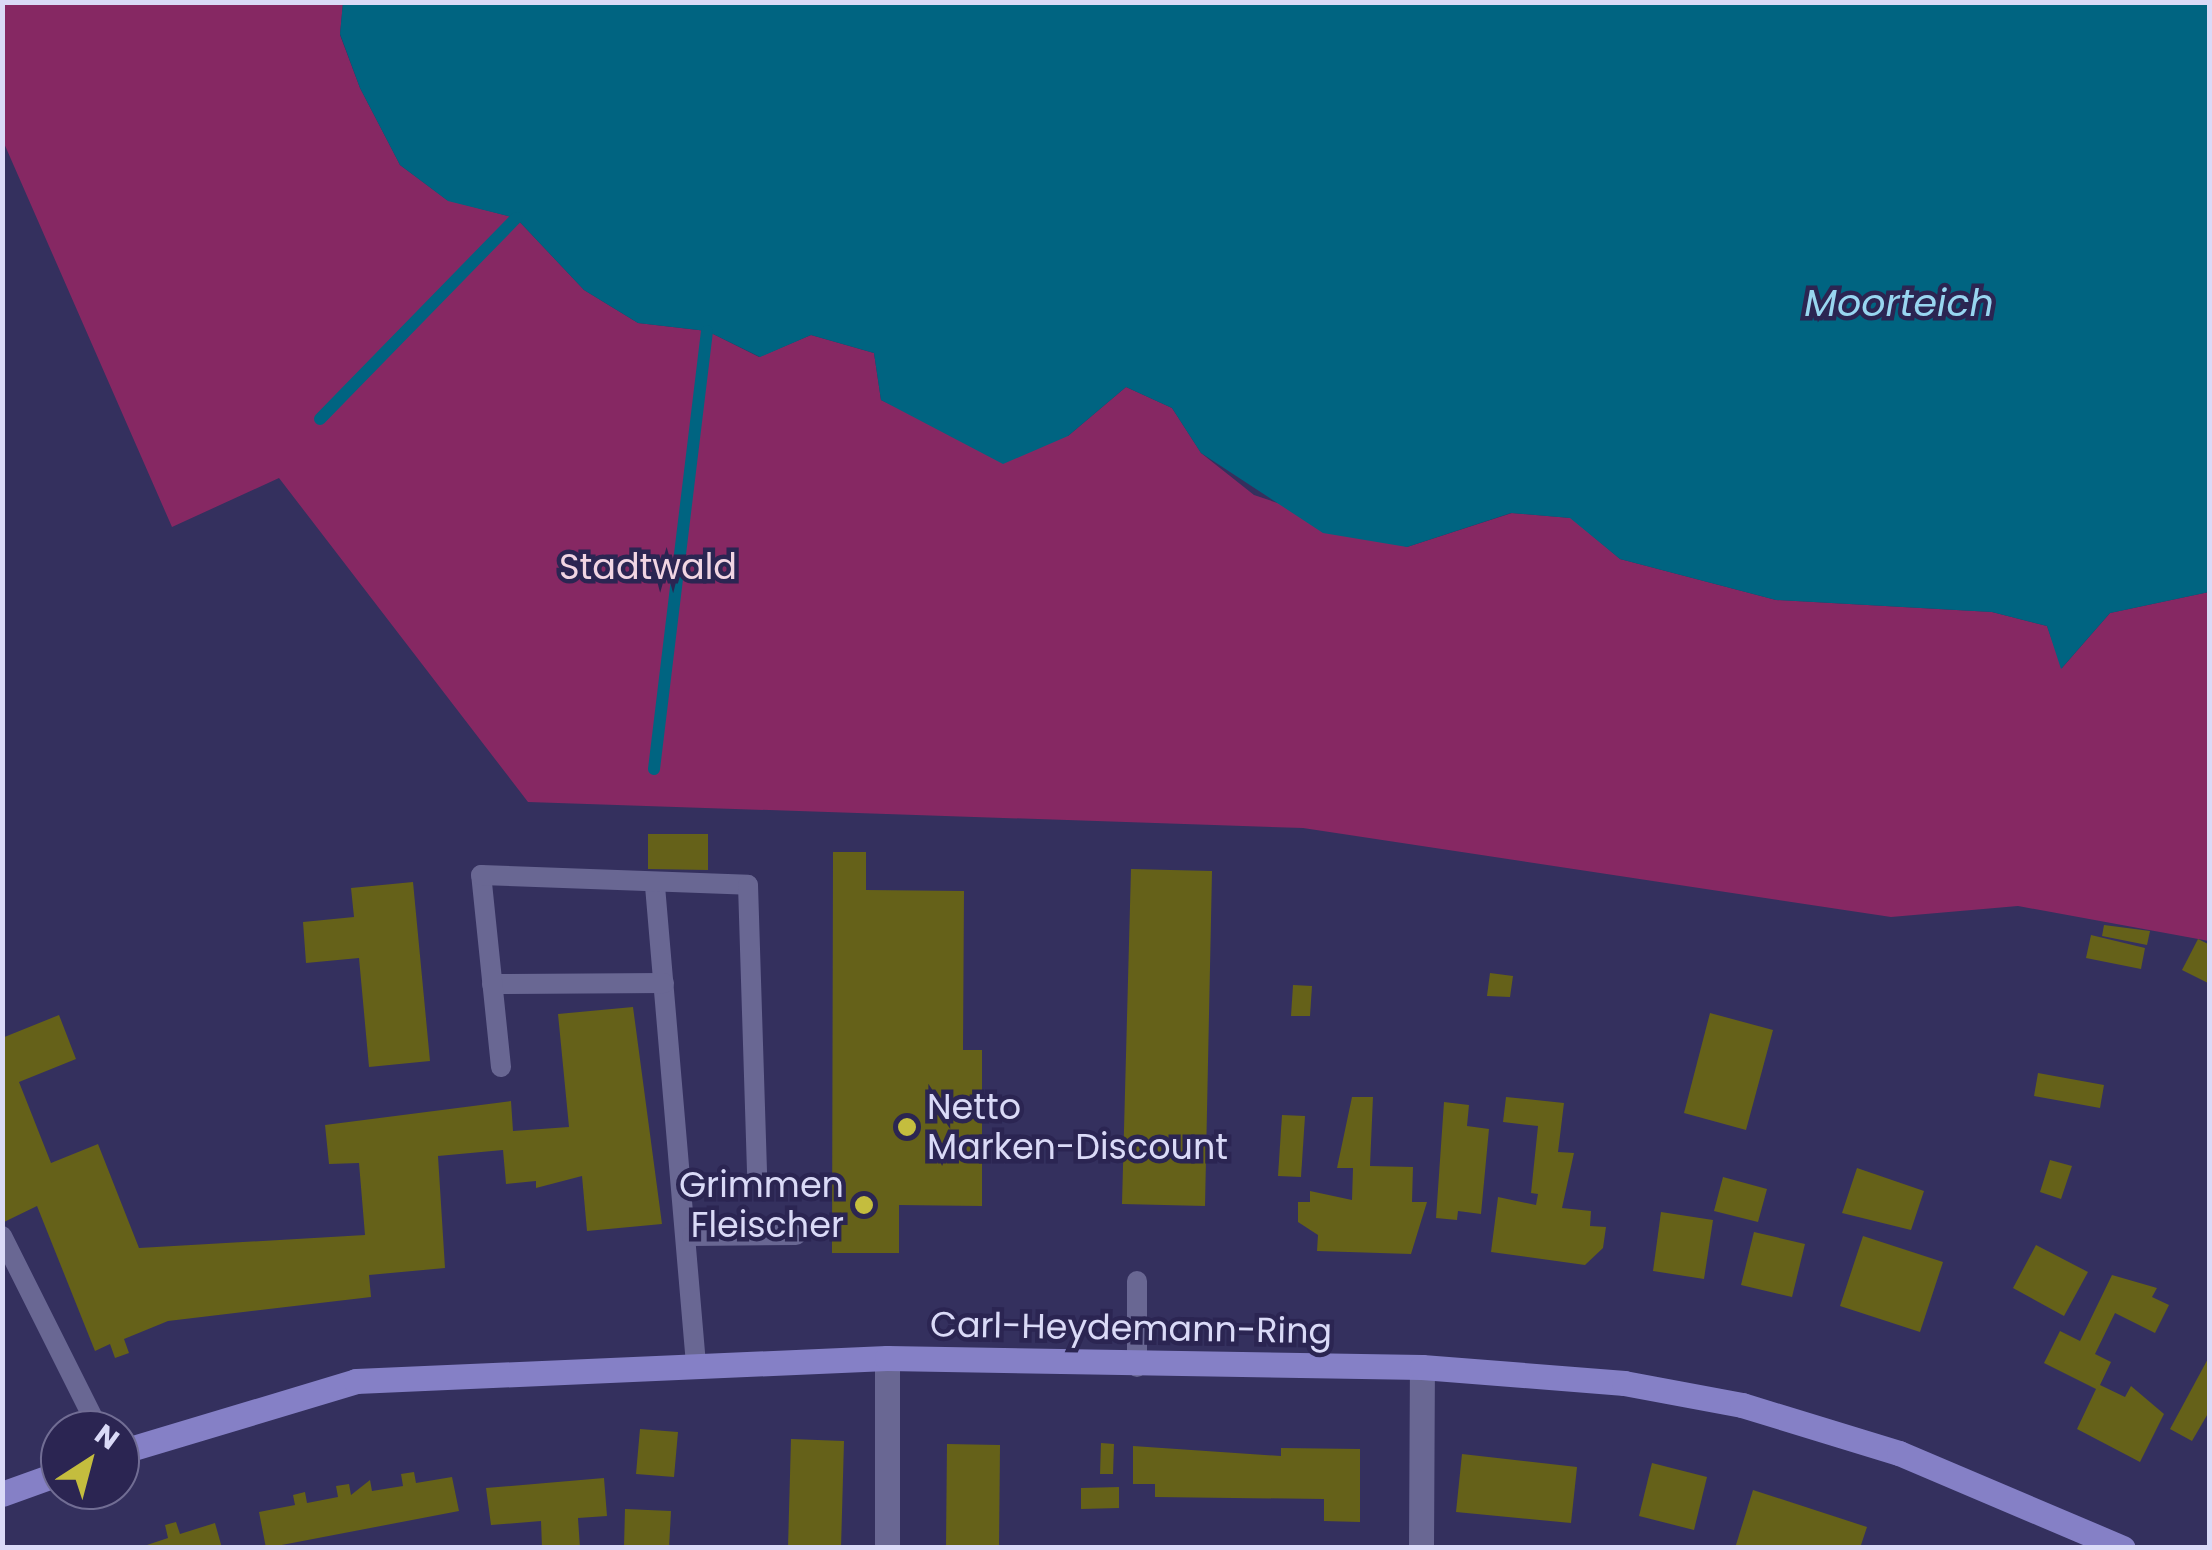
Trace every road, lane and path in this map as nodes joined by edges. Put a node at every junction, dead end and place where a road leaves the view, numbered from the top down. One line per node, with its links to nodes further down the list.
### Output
1 (656, 886): 2 (lane); 3 (lane); 5 (lane)
2 (664, 983): 3 (lane); 8 (lane)
3 (492, 984): 4 (lane)
4 (500, 1067)
5 (756, 1172)
6 (796, 1235): 8 (lane)
7 (2, 1236): 14 (lane)
8 (692, 1236): 11 (lane)
9 (1137, 1280): 12 (lane)
10 (888, 1358): 11 (main road, Carl-Heydemann-Ring); 12 (main road, Carl-Heydemann-Ring); 18 (street)
11 (696, 1361): 15 (main road, Carl-Heydemann-Ring)
12 (1138, 1367): 13 (main road, Carl-Heydemann-Ring)
13 (1422, 1367): 19 (street); 20 (main road, Carl-Heydemann-Ring)
14 (89, 1410)
15 (140, 1446)
16 (40, 1480): 17 (main road)
17 (2, 1494)
18 (886, 1548)
19 (1422, 1548)
20 (2122, 1548)

